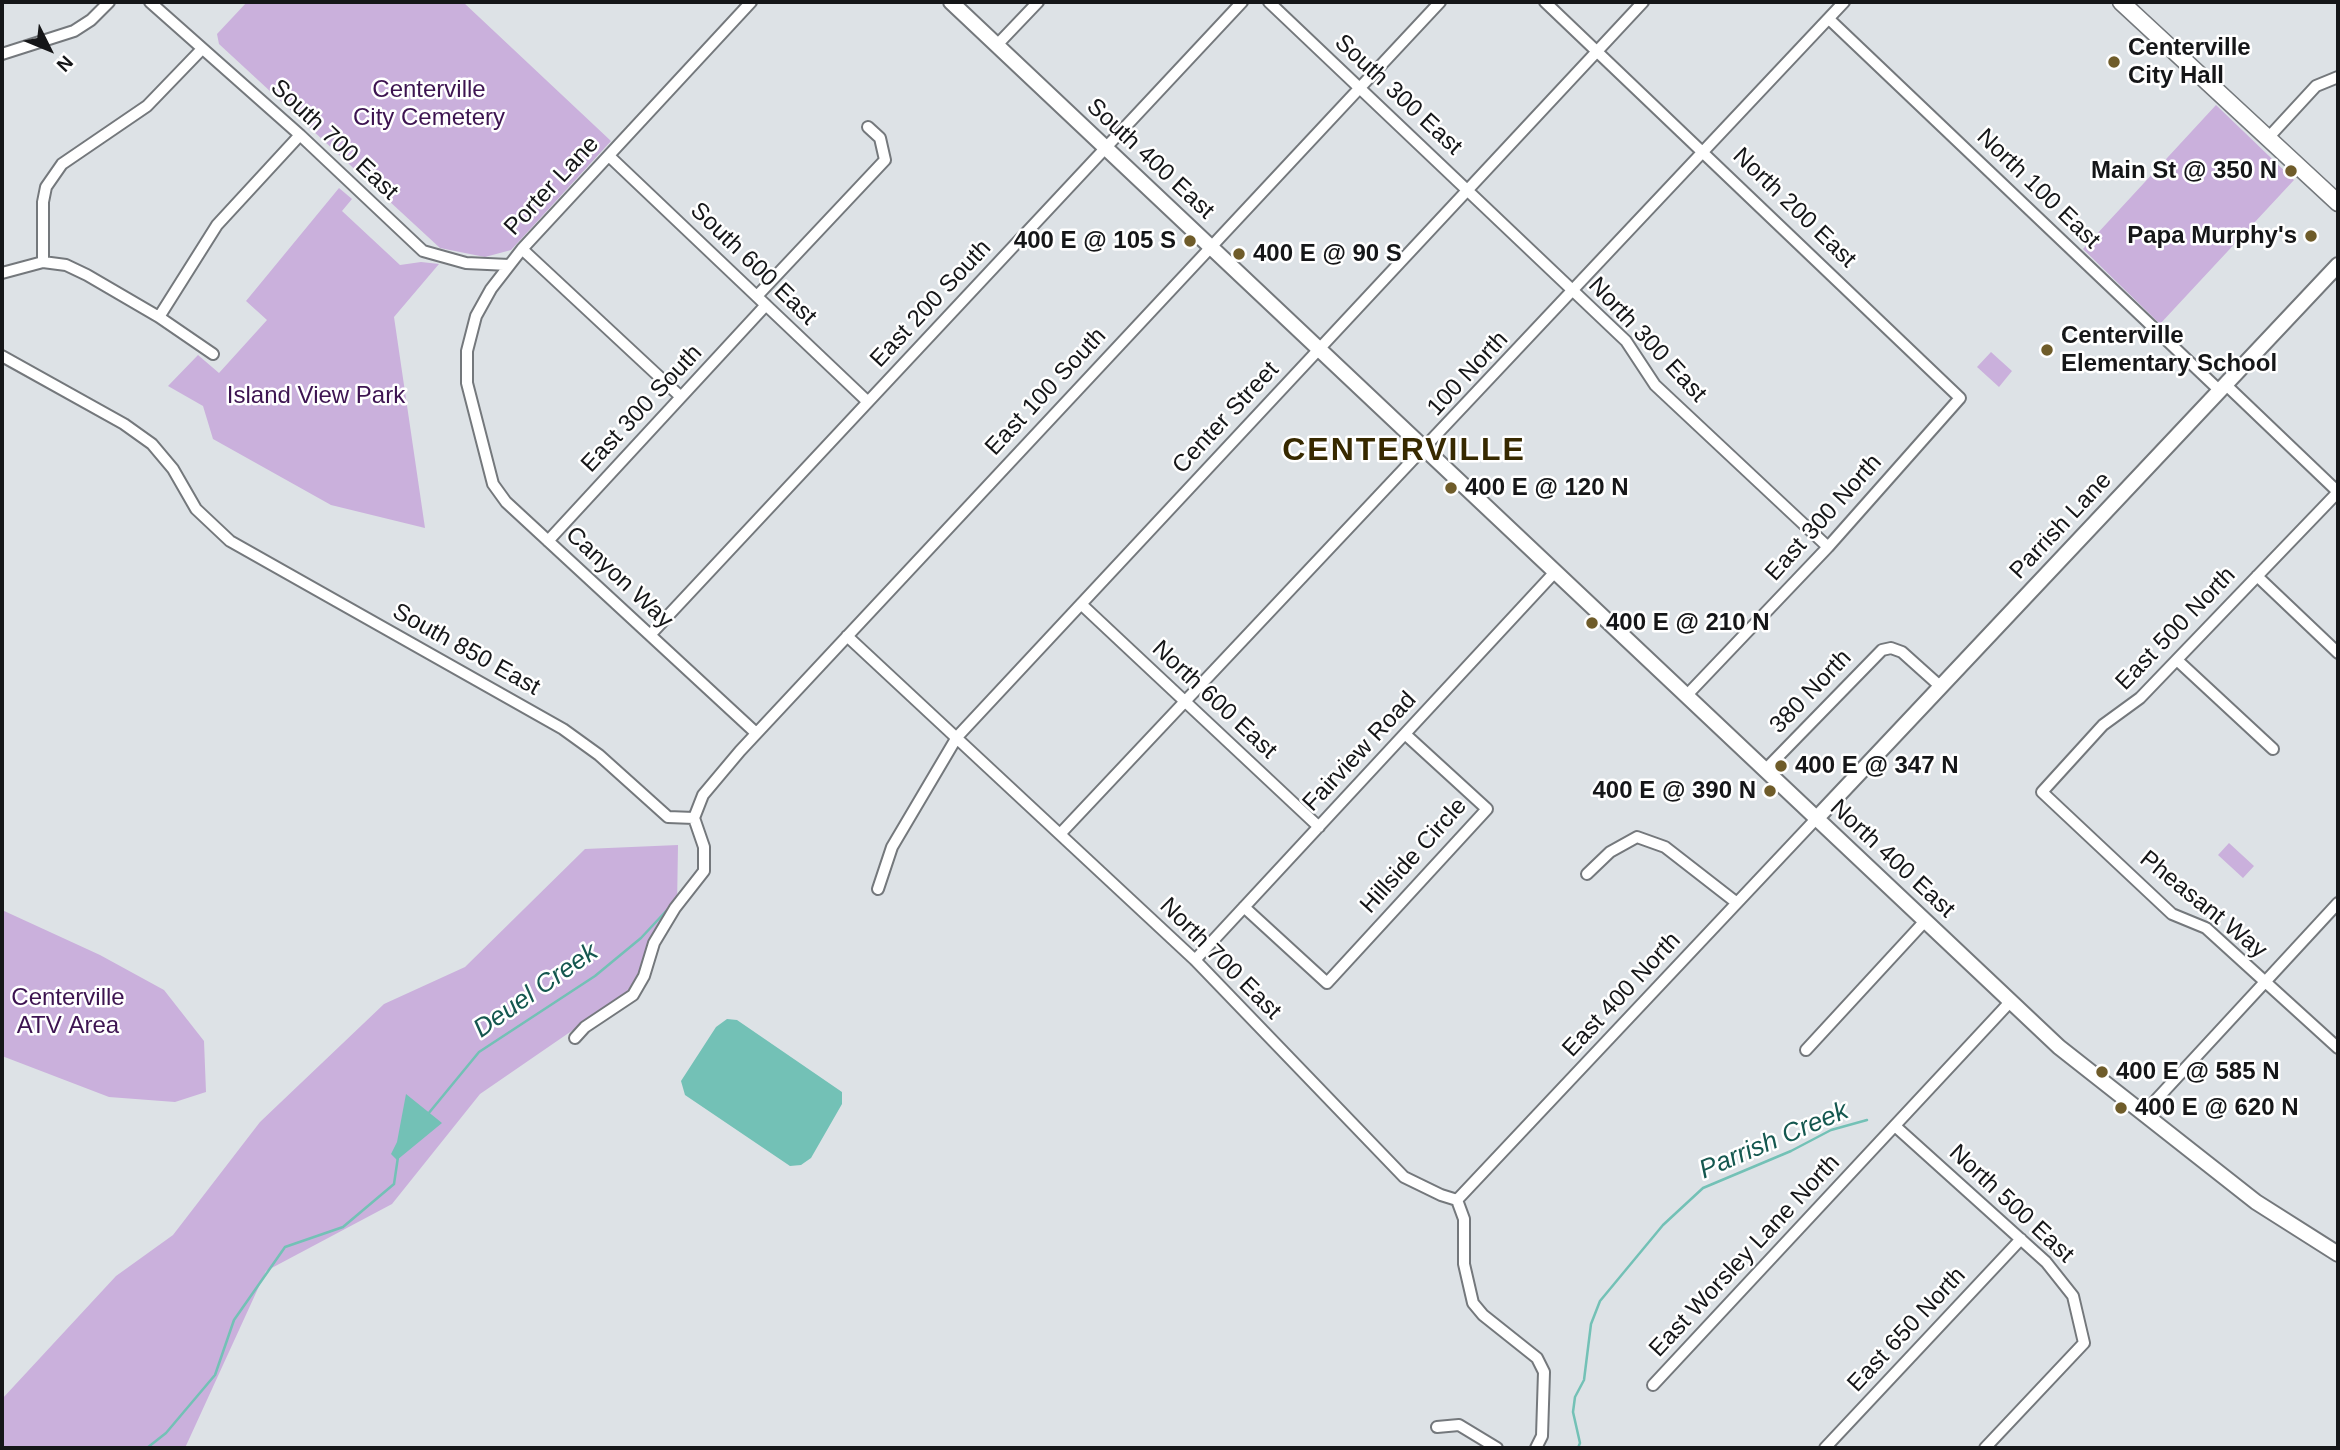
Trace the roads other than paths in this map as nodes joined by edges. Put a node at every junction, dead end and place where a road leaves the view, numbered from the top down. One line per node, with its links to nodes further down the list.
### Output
1 (109, 2): 18 (street)
2 (751, 2): 26 (street, Porter Lane)
3 (951, 2): 15 (street, South 400 East)
4 (1038, 2): 15 (street)
5 (1242, 2): 24 (street, East 200 South)
6 (1269, 2): 20 (street, South 300 East)
7 (1440, 2): 20 (street, East 100 South)
8 (1545, 2): 17 (street, North 200 East)
9 (1643, 2): 17 (street, Center Street)
10 (1825, 2): 14 (street, North 100 East)
11 (1844, 2): 14 (street, 100 North)
12 (2121, 2): 23 (main road)
13 (157, 4): 16 (street, South 700 East)
14 (1832, 15): 25 (street, 100 North); 42 (street, North 100 East)
15 (996, 46): 24 (street, South 400 East)
16 (202, 49): 22 (street, South 700 East); 31 (street)
17 (1597, 51): 25 (street, North 200 East); 27 (street, Center Street)
18 (2, 54)
19 (2338, 77): 23 (street)
20 (1359, 88): 27 (street, South 300 East); 29 (street, East 100 South)
21 (868, 127): 36 (street)
22 (300, 135): 32 (street, South 700 East); 38 (street)
23 (2268, 138): 28 (main road)
24 (1105, 148): 29 (street, South 400 East); 45 (street, East 200 South)
25 (1704, 151): 35 (street, 100 North); 44 (street, North 200 East)
26 (609, 156): 30 (street, Porter Lane); 36 (street, South 600 East)
27 (1468, 189): 35 (street, North 300 East); 39 (street, Center Street)
28 (2338, 203)
29 (1210, 247): 39 (street, South 400 East); 55 (street, East 100 South)
30 (522, 248): 32 (street, Porter Lane); 43 (street)
31 (43, 262): 34 (street); 38 (street)
32 (509, 265): 46 (street, Porter Lane)
33 (2338, 265): 42 (street, Parrish Lane)
34 (2, 272)
35 (1574, 291): 47 (street, 100 North); 50 (street, North 300 East)
36 (757, 296): 37 (street, South 600 East)
37 (766, 305): 43 (street, East 300 South); 45 (street, South 600 East)
38 (159, 317): 40 (street)
39 (1319, 349): 47 (street, North 400 East); 53 (street, Center Street)
40 (213, 354)
41 (2, 356): 67 (street, South 850 East)
42 (2222, 387): 48 (street, North 100 East); 58 (street, Parrish Lane)
43 (681, 397): 49 (street, East 300 South)
44 (1960, 398): 50 (street, East 300 North)
45 (868, 402): 54 (street, East 200 South)
46 (480, 436): 49 (street, Canyon Way)
47 (1425, 449): 51 (street, North 400 East); 60 (street, 100 North)
48 (2338, 492): 52 (street, East 500 North)
49 (548, 541): 54 (street, Canyon Way)
50 (1828, 547): 59 (street, East 300 North)
51 (1555, 572): 59 (street, North 400 East); 62 (street, Fairview Road)
52 (2257, 576): 56 (street); 57 (street, East 500 North)
53 (1081, 604): 60 (street, North 600 East); 63 (street, Center Street)
54 (650, 635): 61 (street, Canyon Way)
55 (847, 636): 61 (street, East 100 South); 63 (street)
56 (2338, 653)
57 (2177, 660): 64 (street); 66 (street, East 500 North)
58 (1941, 687): 65 (street, 380 North); 68 (street, Parrish Lane)
59 (1687, 695): 65 (street, North 400 East)
60 (1185, 702): 69 (street, North 600 East); 70 (street, 100 North)
61 (757, 733): 67 (street, East 100 South)
62 (1405, 734): 69 (street, Fairview Road); 75 (street, Hillside Circle)
63 (957, 737): 70 (street, North 700 East); 72 (street, Center Street)
64 (2273, 748)
65 (1765, 770): 68 (street, North 400 East)
66 (2042, 792): 78 (street, Pheasant Way)
67 (694, 818): 80 (street)
68 (1816, 819): 74 (street, East 400 North); 76 (street, North 400 East)
69 (1319, 827): 75 (street, Fairview Road)
70 (1061, 833): 77 (street, North 700 East)
71 (1587, 874): 74 (street)
72 (878, 889)
73 (2338, 902): 78 (street)
74 (1737, 903): 85 (street, East 400 North)
75 (1244, 907): 77 (street, Fairview Road)
76 (1925, 921): 79 (street, North 400 East); 82 (street)
77 (1195, 960): 85 (street, North 700 East)
78 (2264, 982): 81 (street, Pheasant Way); 83 (street)
79 (2010, 1002): 83 (street, North 400 East); 84 (street, East Worsley Lane North)
80 (575, 1038)
81 (2338, 1048)
82 (1806, 1051)
83 (2143, 1114): 87 (street, North 400 East)
84 (1895, 1126): 86 (street, North 500 East); 88 (street, East Worsley Lane North)
85 (1457, 1200): 91 (street)
86 (2021, 1240): 92 (street, East 650 North); 93 (street, North 500 East)
87 (2338, 1254)
88 (1653, 1385)
89 (1437, 1427): 90 (street)
90 (1497, 1448)
91 (1536, 1448)
92 (1825, 1448)
93 (1985, 1448)

